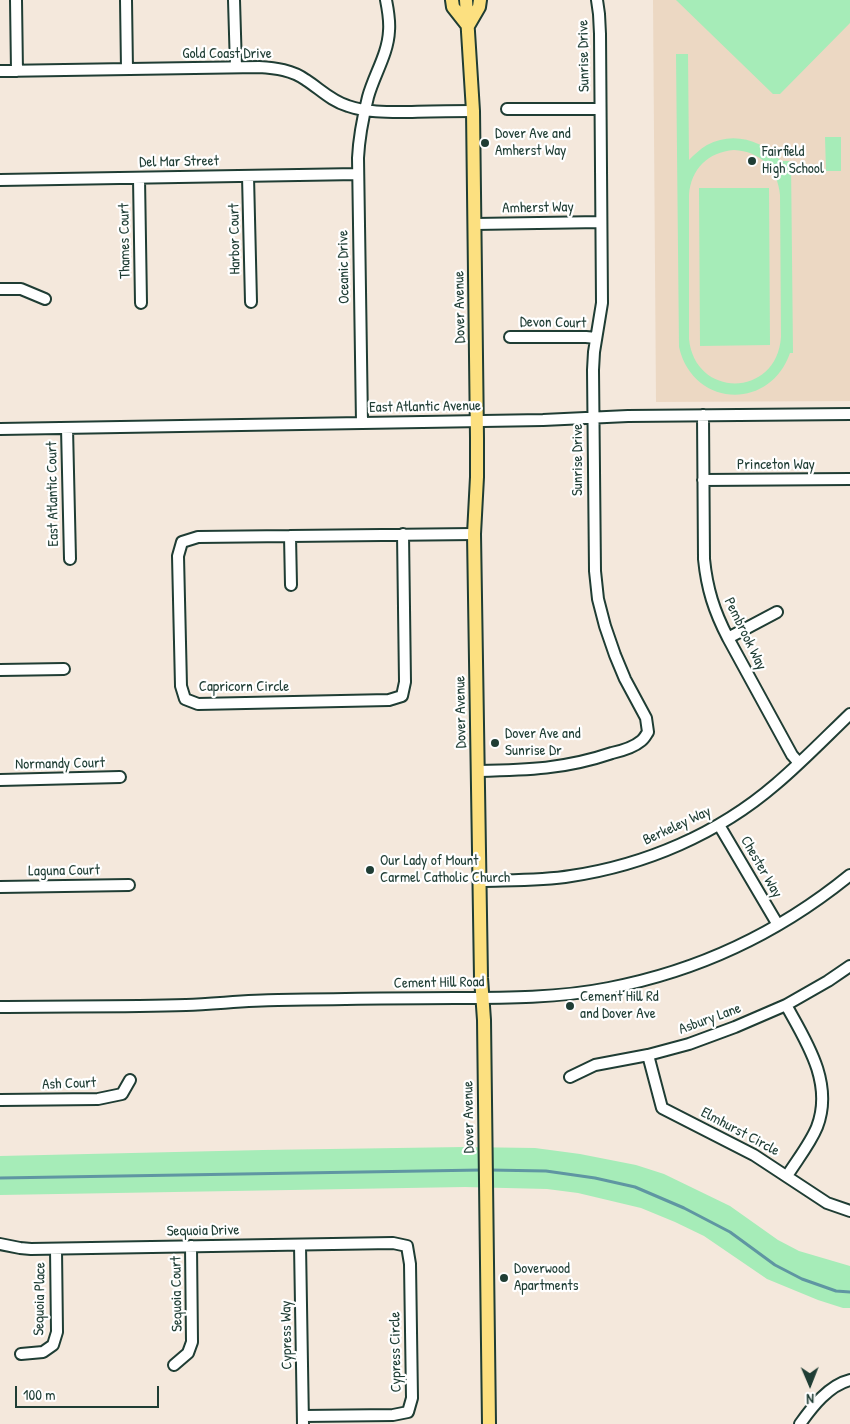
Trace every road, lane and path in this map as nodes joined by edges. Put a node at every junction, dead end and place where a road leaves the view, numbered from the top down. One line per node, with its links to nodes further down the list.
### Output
1 (16, 0): 13 (street)
2 (126, 0): 11 (street)
3 (234, 0): 10 (street)
4 (386, 0): 15 (street, Oceanic Drive)
5 (452, 0): 9 (main road)
6 (466, 0): 9 (main road, Dover Avenue)
7 (480, 0): 9 (main road)
8 (596, 0): 14 (street, Sunrise Drive)
9 (468, 26): 17 (main road, Dover Avenue)
10 (236, 68): 11 (street, Gold Coast Drive); 15 (street, Gold Coast Drive)
11 (127, 69): 13 (street, Gold Coast Drive)
12 (0, 71): 13 (street, Gold Coast Drive)
13 (17, 71)
14 (600, 109): 16 (street); 22 (street, Sunrise Drive)
15 (365, 110): 17 (street, Gold Coast Drive); 18 (street, Oceanic Drive)
16 (507, 110)
17 (473, 111): 23 (main road, Dover Avenue)
18 (358, 174): 19 (street, Del Mar Street); 34 (street, Oceanic Drive)
19 (248, 176): 20 (street, Del Mar Street); 26 (street, Harbor Court)
20 (139, 178): 21 (street, Del Mar Street); 27 (street, Thames Court)
21 (0, 180)
22 (601, 222): 23 (street, Amherst Way); 29 (street, Sunrise Drive)
23 (475, 224): 33 (main road, Dover Avenue)
24 (0, 290): 25 (street)
25 (45, 299)
26 (250, 302)
27 (142, 303)
28 (510, 337): 29 (street, Devon Court)
29 (596, 338): 32 (street, Sunrise Drive)
30 (850, 414): 31 (street, East Atlantic Avenue)
31 (702, 415): 32 (street, East Atlantic Avenue); 38 (street, Pembrook Way)
32 (593, 417): 33 (street, East Atlantic Avenue); 50 (street, Sunrise Drive)
33 (477, 422): 34 (street, East Atlantic Avenue); 40 (main road, Dover Avenue)
34 (362, 423): 35 (street, East Atlantic Avenue)
35 (67, 428): 36 (street, East Atlantic Avenue); 42 (street, East Atlantic Court)
36 (0, 429)
37 (850, 479): 38 (street, Princeton Way)
38 (703, 480): 45 (street, Pembrook Way)
39 (403, 534): 40 (street, Capricorn Circle); 41 (street, Capricorn Circle); 41 (street, Capricorn Circle)
40 (474, 534): 50 (main road, Dover Avenue)
41 (290, 536): 43 (street)
42 (70, 559)
43 (291, 585)
44 (777, 612): 45 (street)
45 (728, 638): 49 (street, Pembrook Way)
46 (64, 669): 47 (street)
47 (0, 670)
48 (850, 714): 49 (street, Berkeley Way)
49 (799, 763): 53 (street, Berkeley Way)
50 (478, 771): 55 (main road, Dover Avenue)
51 (120, 778): 52 (street, Normandy Court)
52 (0, 780)
53 (719, 825): 55 (street, Berkeley Way); 58 (street, Chester Way)
54 (850, 874): 58 (street, Cement Hill Road)
55 (480, 881): 60 (main road, Dover Avenue)
56 (129, 885): 57 (street, Laguna Court)
57 (0, 887)
58 (778, 925): 60 (street, Cement Hill Road)
59 (850, 966): 61 (street, Asbury Lane)
60 (482, 998): 62 (street, Cement Hill Road); 78 (main road, Dover Avenue)
61 (786, 1005): 63 (street, Asbury Lane); 67 (street)
62 (0, 1007)
63 (648, 1055): 64 (street, Asbury Lane); 67 (street, Elmhurst Circle)
64 (570, 1077)
65 (130, 1080): 66 (street, Ash Court)
66 (0, 1100)
67 (786, 1176): 68 (street, Elmhurst Circle)
68 (850, 1211)
69 (0, 1244): 73 (street, Sequoia Drive)
70 (300, 1245): 71 (street, Sequoia Drive); 72 (street, Sequoia Drive); 77 (street, Cypress Way)
71 (191, 1246): 73 (street, Sequoia Drive); 75 (street, Sequoia Court)
72 (407, 1246): 77 (street, Cypress Circle)
73 (56, 1249): 74 (street, Sequoia Place)
74 (21, 1354)
75 (174, 1365)
76 (850, 1380): 79 (street)
77 (303, 1420)
78 (489, 1424)
79 (800, 1424)

